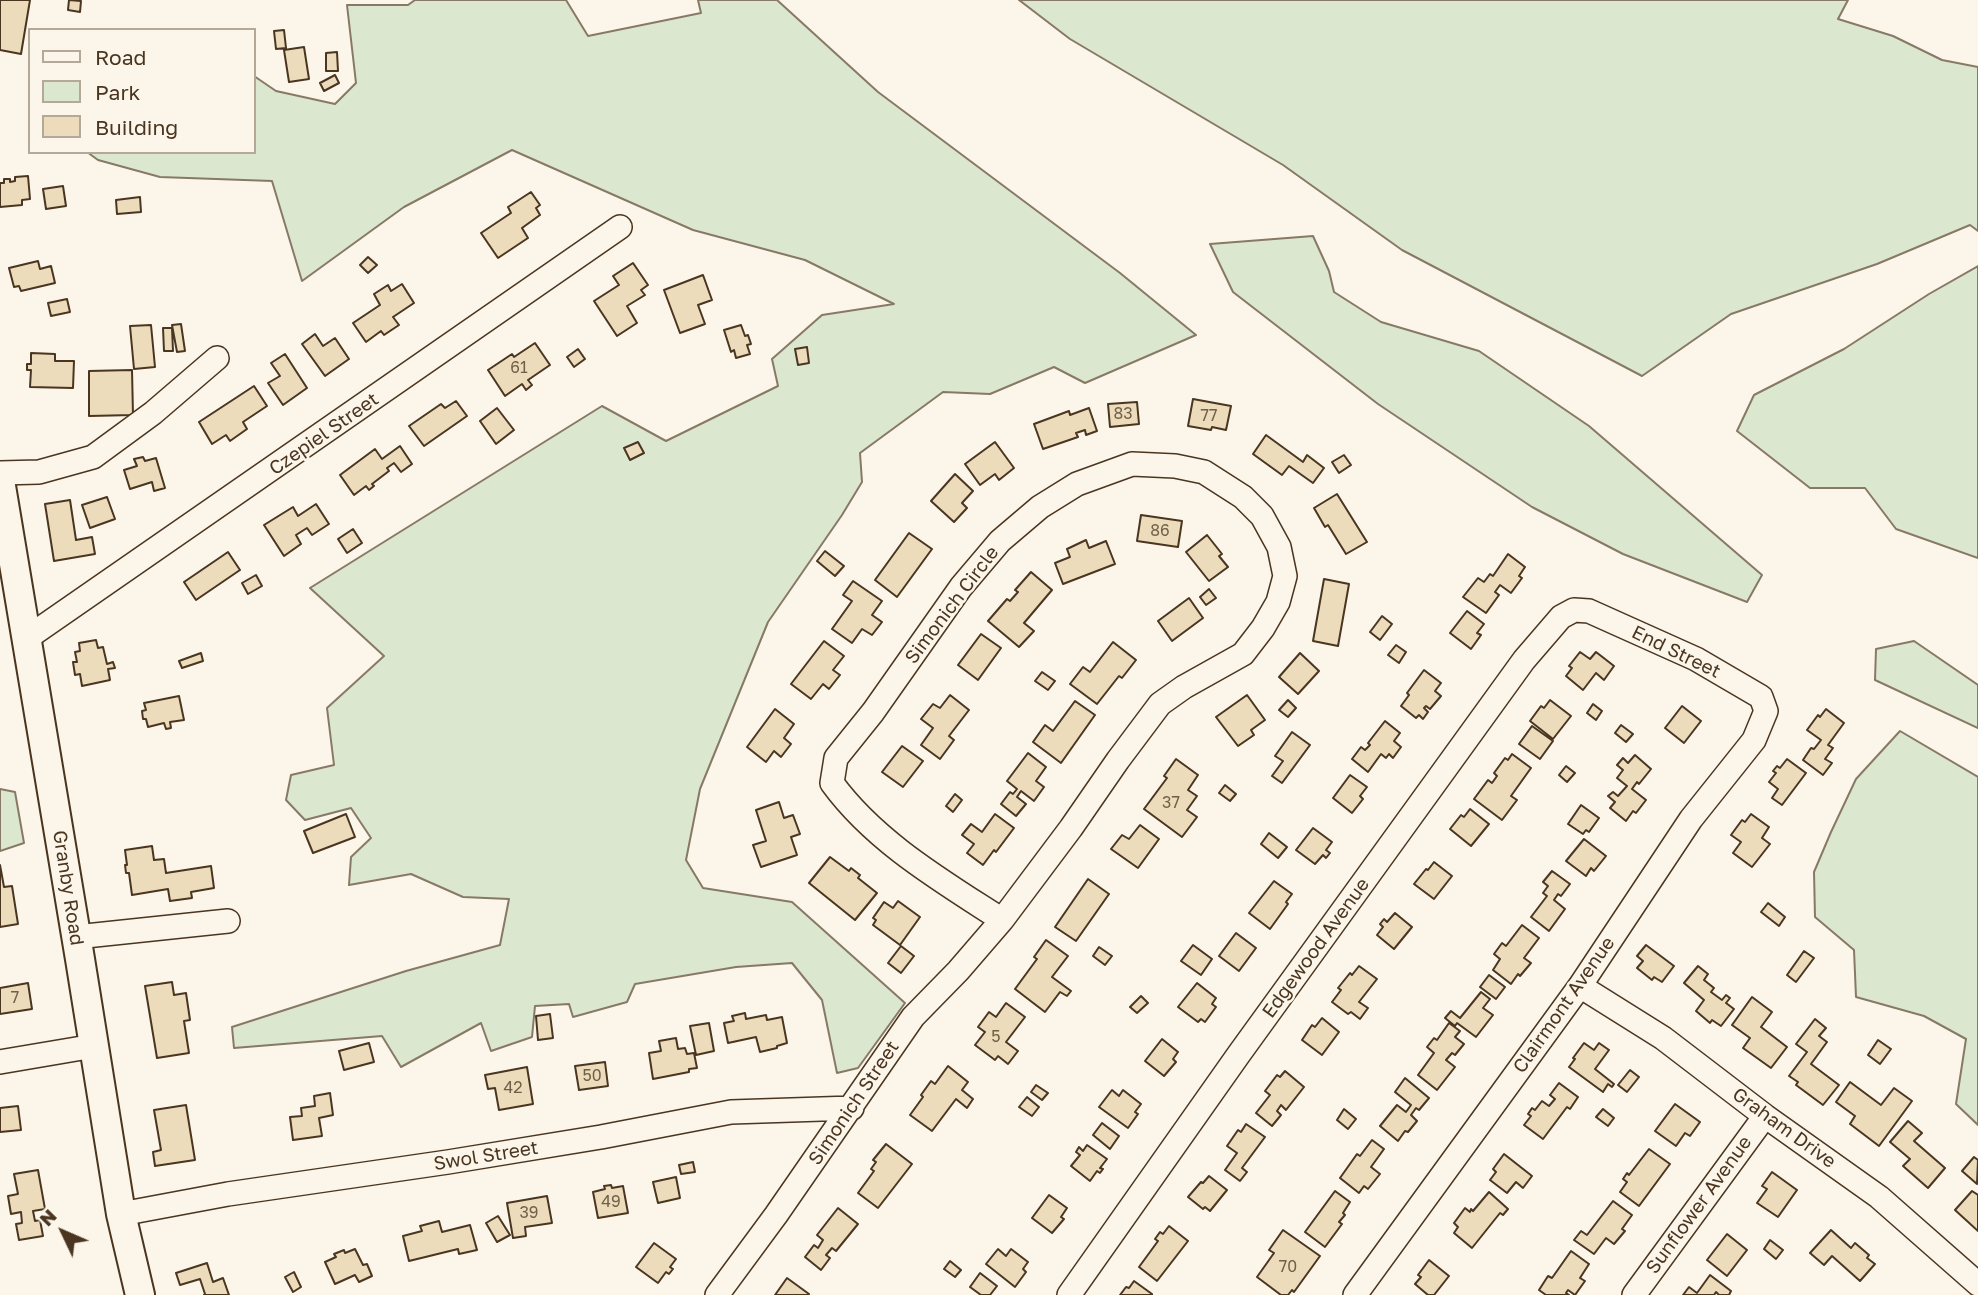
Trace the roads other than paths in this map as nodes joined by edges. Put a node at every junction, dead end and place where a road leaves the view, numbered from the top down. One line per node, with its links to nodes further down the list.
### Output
1 (620, 227): 6 (street, Czepiel Street)
2 (217, 358): 3 (street)
3 (0, 473)
4 (0, 480): 6 (main road, Granby Road)
5 (1574, 610): 7 (street, End Street); 20 (street, Edgewood Avenue)
6 (27, 638): 10 (main road, Granby Road)
7 (1766, 711): 11 (street, Clairmont Avenue)
8 (1002, 920): 8 (street, Simonich Circle); 14 (street, Simonich Street)
9 (228, 921): 10 (street)
10 (76, 937): 12 (main road, Granby Road)
11 (1580, 986): 15 (street, Graham Drive); 21 (street, Clairmont Avenue)
12 (94, 1046): 13 (street); 16 (main road, Granby Road)
13 (0, 1062)
14 (852, 1108): 16 (street, Swol Street); 19 (street, Simonich Street)
15 (1765, 1116): 17 (street, Graham Drive); 22 (street, Sunflower Avenue)
16 (121, 1214): 18 (main road, Granby Road)
17 (1978, 1284)
18 (140, 1295)
19 (717, 1295)
20 (1069, 1295)
21 (1354, 1295)
22 (1634, 1295)

